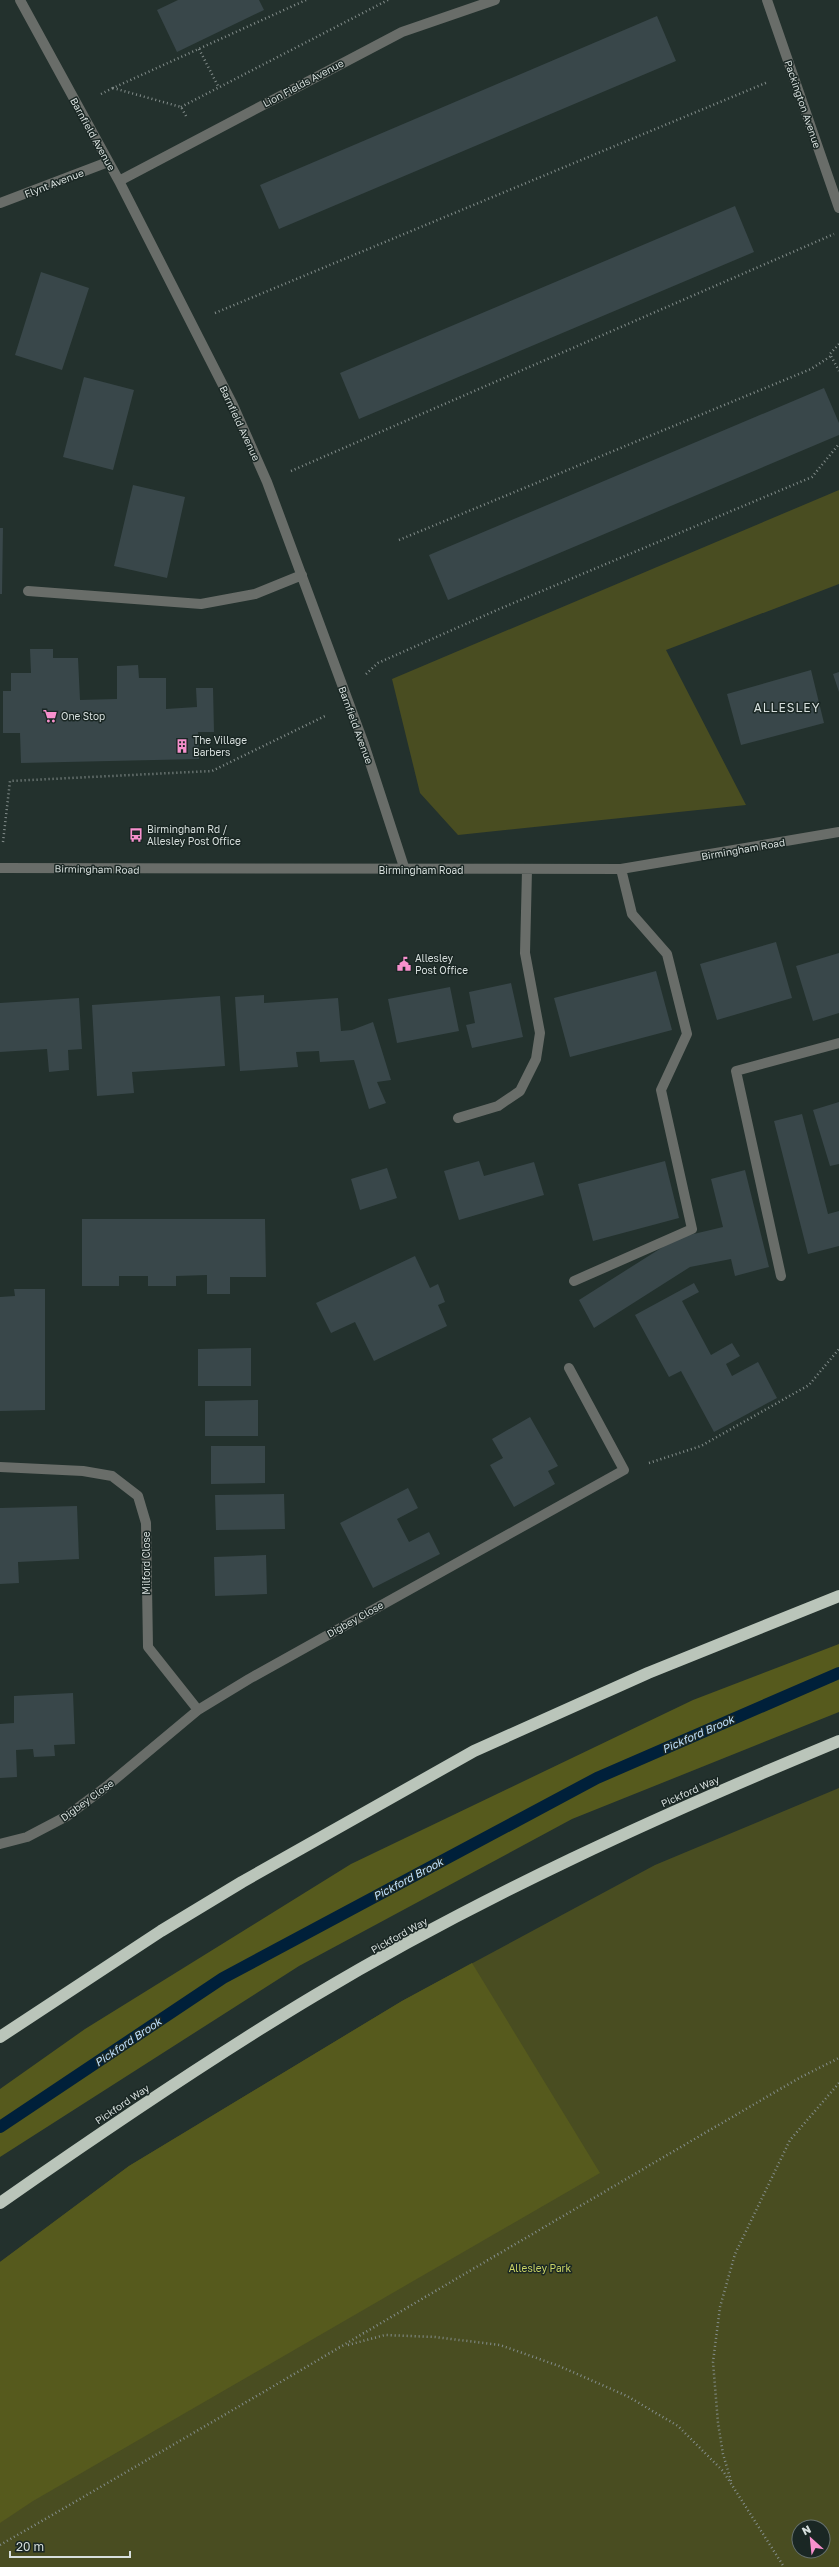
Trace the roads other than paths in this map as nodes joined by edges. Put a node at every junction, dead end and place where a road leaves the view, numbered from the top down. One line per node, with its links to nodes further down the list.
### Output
1 (20, 0): 4 (street, Barnfield Avenue)
2 (495, 0): 5 (street, Lion Fields Avenue)
3 (768, 0): 7 (street, Packington Avenue)
4 (108, 162): 5 (street, Barnfield Avenue); 6 (street, Flynt Avenue)
5 (119, 181): 8 (street, Barnfield Avenue)
6 (0, 203)
7 (839, 208)
8 (302, 575): 9 (street); 13 (street, Barnfield Avenue)
9 (28, 591)
10 (839, 832): 12 (street, Birmingham Road)
11 (0, 868): 13 (street, Birmingham Road)
12 (621, 869): 14 (street, Birmingham Road); 18 (street)
13 (405, 870): 14 (street, Birmingham Road)
14 (527, 870): 16 (street)
15 (839, 1043): 17 (street)
16 (458, 1118)
17 (781, 1276)
18 (574, 1281)
19 (569, 1368): 22 (street, Digbey Close)
20 (0, 1467): 22 (street, Milford Close)
21 (839, 1596): 25 (highway)
22 (198, 1710): 24 (street, Digbey Close)
23 (839, 1741): 26 (highway, Pickford Way)
24 (0, 1844)
25 (0, 2037)
26 (0, 2203)

